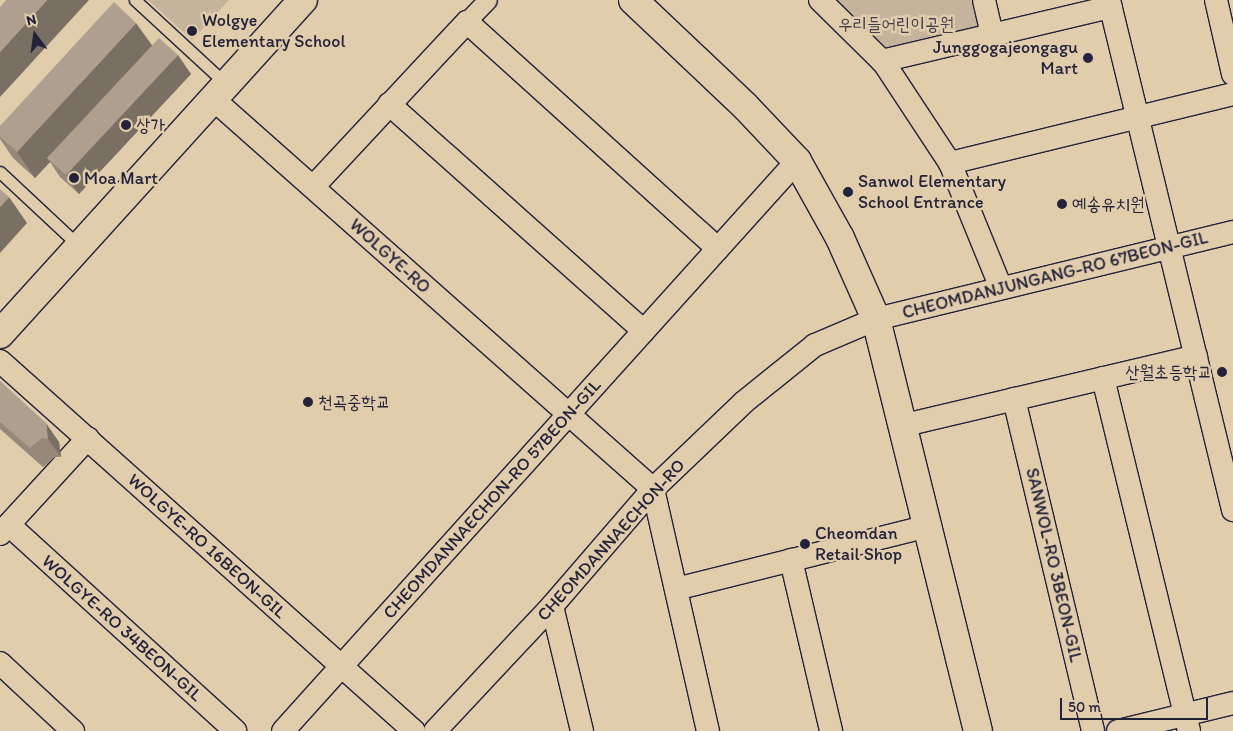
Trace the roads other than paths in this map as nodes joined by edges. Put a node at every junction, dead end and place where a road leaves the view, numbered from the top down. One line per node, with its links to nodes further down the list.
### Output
1 (134, 0): 13 (lane)
2 (303, 0): 13 (street)
3 (488, 0): 9 (street)
4 (633, 0): 17 (street)
5 (820, 0): 11 (street)
6 (984, 0): 10 (street)
7 (1216, 0): 12 (street)
8 (1110, 3): 10 (street); 16 (street)
9 (467, 22): 15 (street); 24 (street)
10 (992, 35): 11 (street)
11 (882, 61): 18 (street)
12 (1233, 74)
13 (219, 91): 20 (street, WOLGYE-RO); 22 (street)
14 (1233, 94): 16 (street)
15 (389, 104): 20 (street); 27 (street)
16 (1138, 117): 18 (street); 23 (street)
17 (797, 161): 24 (street, CHEOMDANNAECHON-RO 57BEON-GIL); 26 (street)
18 (950, 163): 25 (street)
19 (0, 172): 22 (lane)
20 (313, 187): 33 (street, WOLGYE-RO)
21 (1233, 232): 23 (street, CHEOMDANJUNGANG-RO 67BEON-GIL)
22 (80, 246): 28 (street)
23 (1169, 247): 25 (street, CHEOMDANJUNGANG-RO 67BEON-GIL); 29 (street)
24 (718, 249): 27 (street, CHEOMDANNAECHON-RO 57BEON-GIL)
25 (1001, 288): 26 (street, CHEOMDANJUNGANG-RO 67BEON-GIL)
26 (876, 319): 34 (street); 36 (street, CHEOMDANNAECHON-RO)
27 (644, 331): 33 (street, CHEOMDANNAECHON-RO 57BEON-GIL)
28 (0, 334)
29 (1196, 356): 31 (street); 37 (street)
30 (0, 361): 35 (street, WOLGYE-RO 16BEON-GIL)
31 (1103, 378): 32 (street); 46 (street)
32 (1014, 399): 34 (street); 56 (street, SANWOL-RO 3BEON-GIL)
33 (569, 414): 36 (street, WOLGYE-RO); 44 (street, CHEOMDANNAECHON-RO 57BEON-GIL)
34 (905, 425): 38 (street)
35 (88, 438): 39 (street); 44 (street, WOLGYE-RO 16BEON-GIL)
36 (653, 489): 41 (street); 42 (street, CHEOMDANNAECHON-RO)
37 (1233, 510)
38 (928, 526): 40 (street); 55 (street)
39 (4, 530): 48 (street, WOLGYE-RO 34BEON-GIL)
40 (791, 560): 41 (street); 54 (street)
41 (676, 589): 53 (street)
42 (552, 606): 51 (street, CHEOMDANNAECHON-RO); 52 (street)
43 (0, 663): 47 (street)
44 (341, 667): 49 (street); 50 (street, WOLGYE-RO 16BEON-GIL)
45 (1233, 703): 46 (street)
46 (1187, 723): 57 (street)
47 (73, 731)
48 (235, 731)
49 (284, 731)
50 (414, 731)
51 (435, 731)
52 (582, 731)
53 (708, 731)
54 (831, 731)
55 (978, 731)
56 (1093, 731)
57 (1118, 731)

